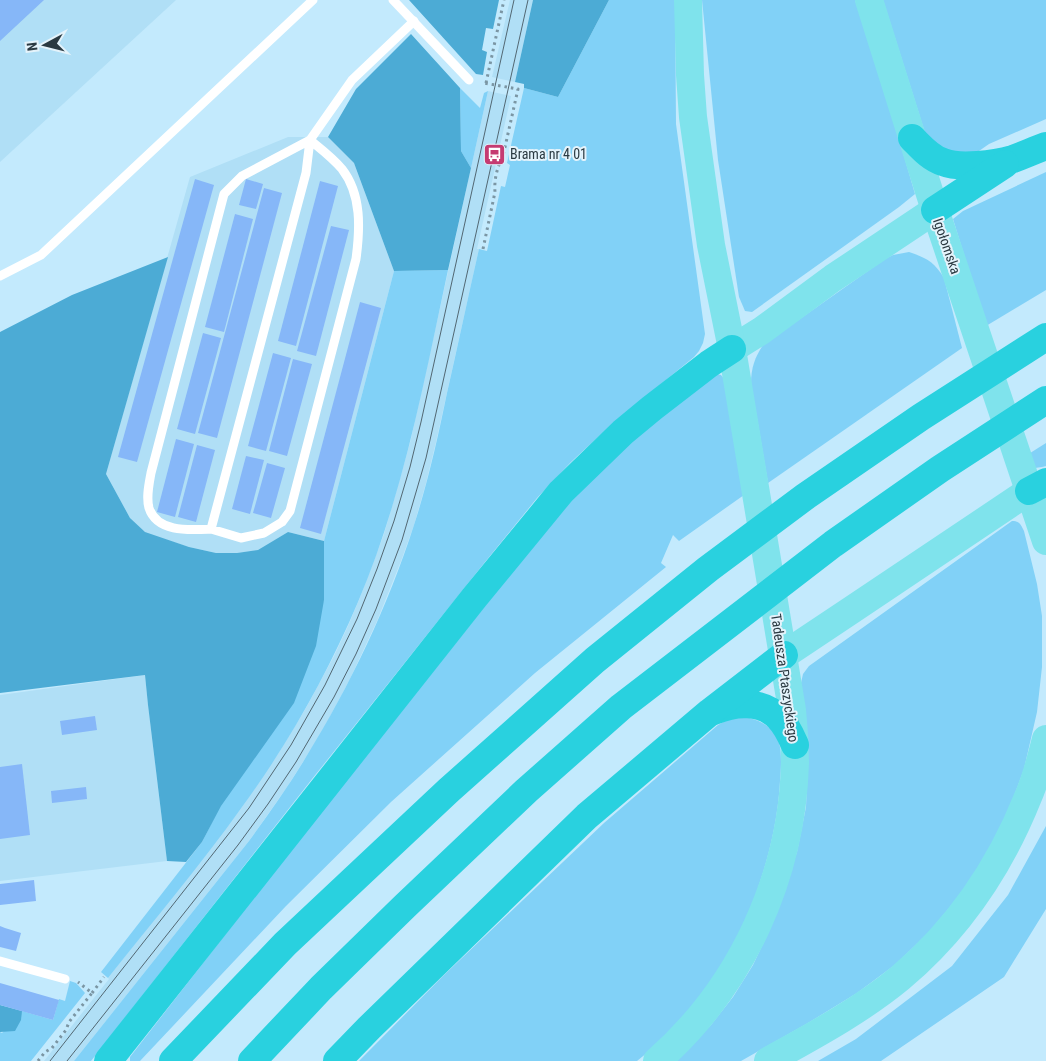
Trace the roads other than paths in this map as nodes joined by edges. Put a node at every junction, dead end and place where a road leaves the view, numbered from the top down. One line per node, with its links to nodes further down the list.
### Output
1 (313, 0): 12 (lane)
2 (393, 0): 5 (lane)
3 (688, 0): 14 (main road)
4 (868, 0): 7 (main road, Igołomska)
5 (414, 21): 6 (lane); 8 (lane)
6 (469, 80)
7 (912, 138): 10 (highway); 11 (main road, Igołomska)
8 (310, 140): 17 (lane); 17 (lane); 17 (lane)
9 (1046, 146): 10 (highway)
10 (1013, 159): 11 (highway)
11 (935, 210): 14 (main road); 16 (main road, Igołomska)
12 (0, 276)
13 (1045, 338): 26 (highway)
14 (732, 349): 19 (main road, Tadeusza Ptaszyckiego); 25 (highway)
15 (1046, 400): 27 (highway)
16 (1038, 486): 18 (main road); 19 (main road)
17 (211, 529)
18 (1046, 541)
19 (784, 655): 20 (highway); 22 (main road, Tadeusza Ptaszyckiego)
20 (710, 712): 22 (highway); 28 (highway)
21 (1046, 739): 30 (main road)
22 (795, 745): 29 (main road, Tadeusza Ptaszyckiego)
23 (0, 961): 24 (lane)
24 (65, 979)
25 (108, 1061)
26 (173, 1061)
27 (252, 1061)
28 (337, 1061)
29 (657, 1061)
30 (768, 1061)

